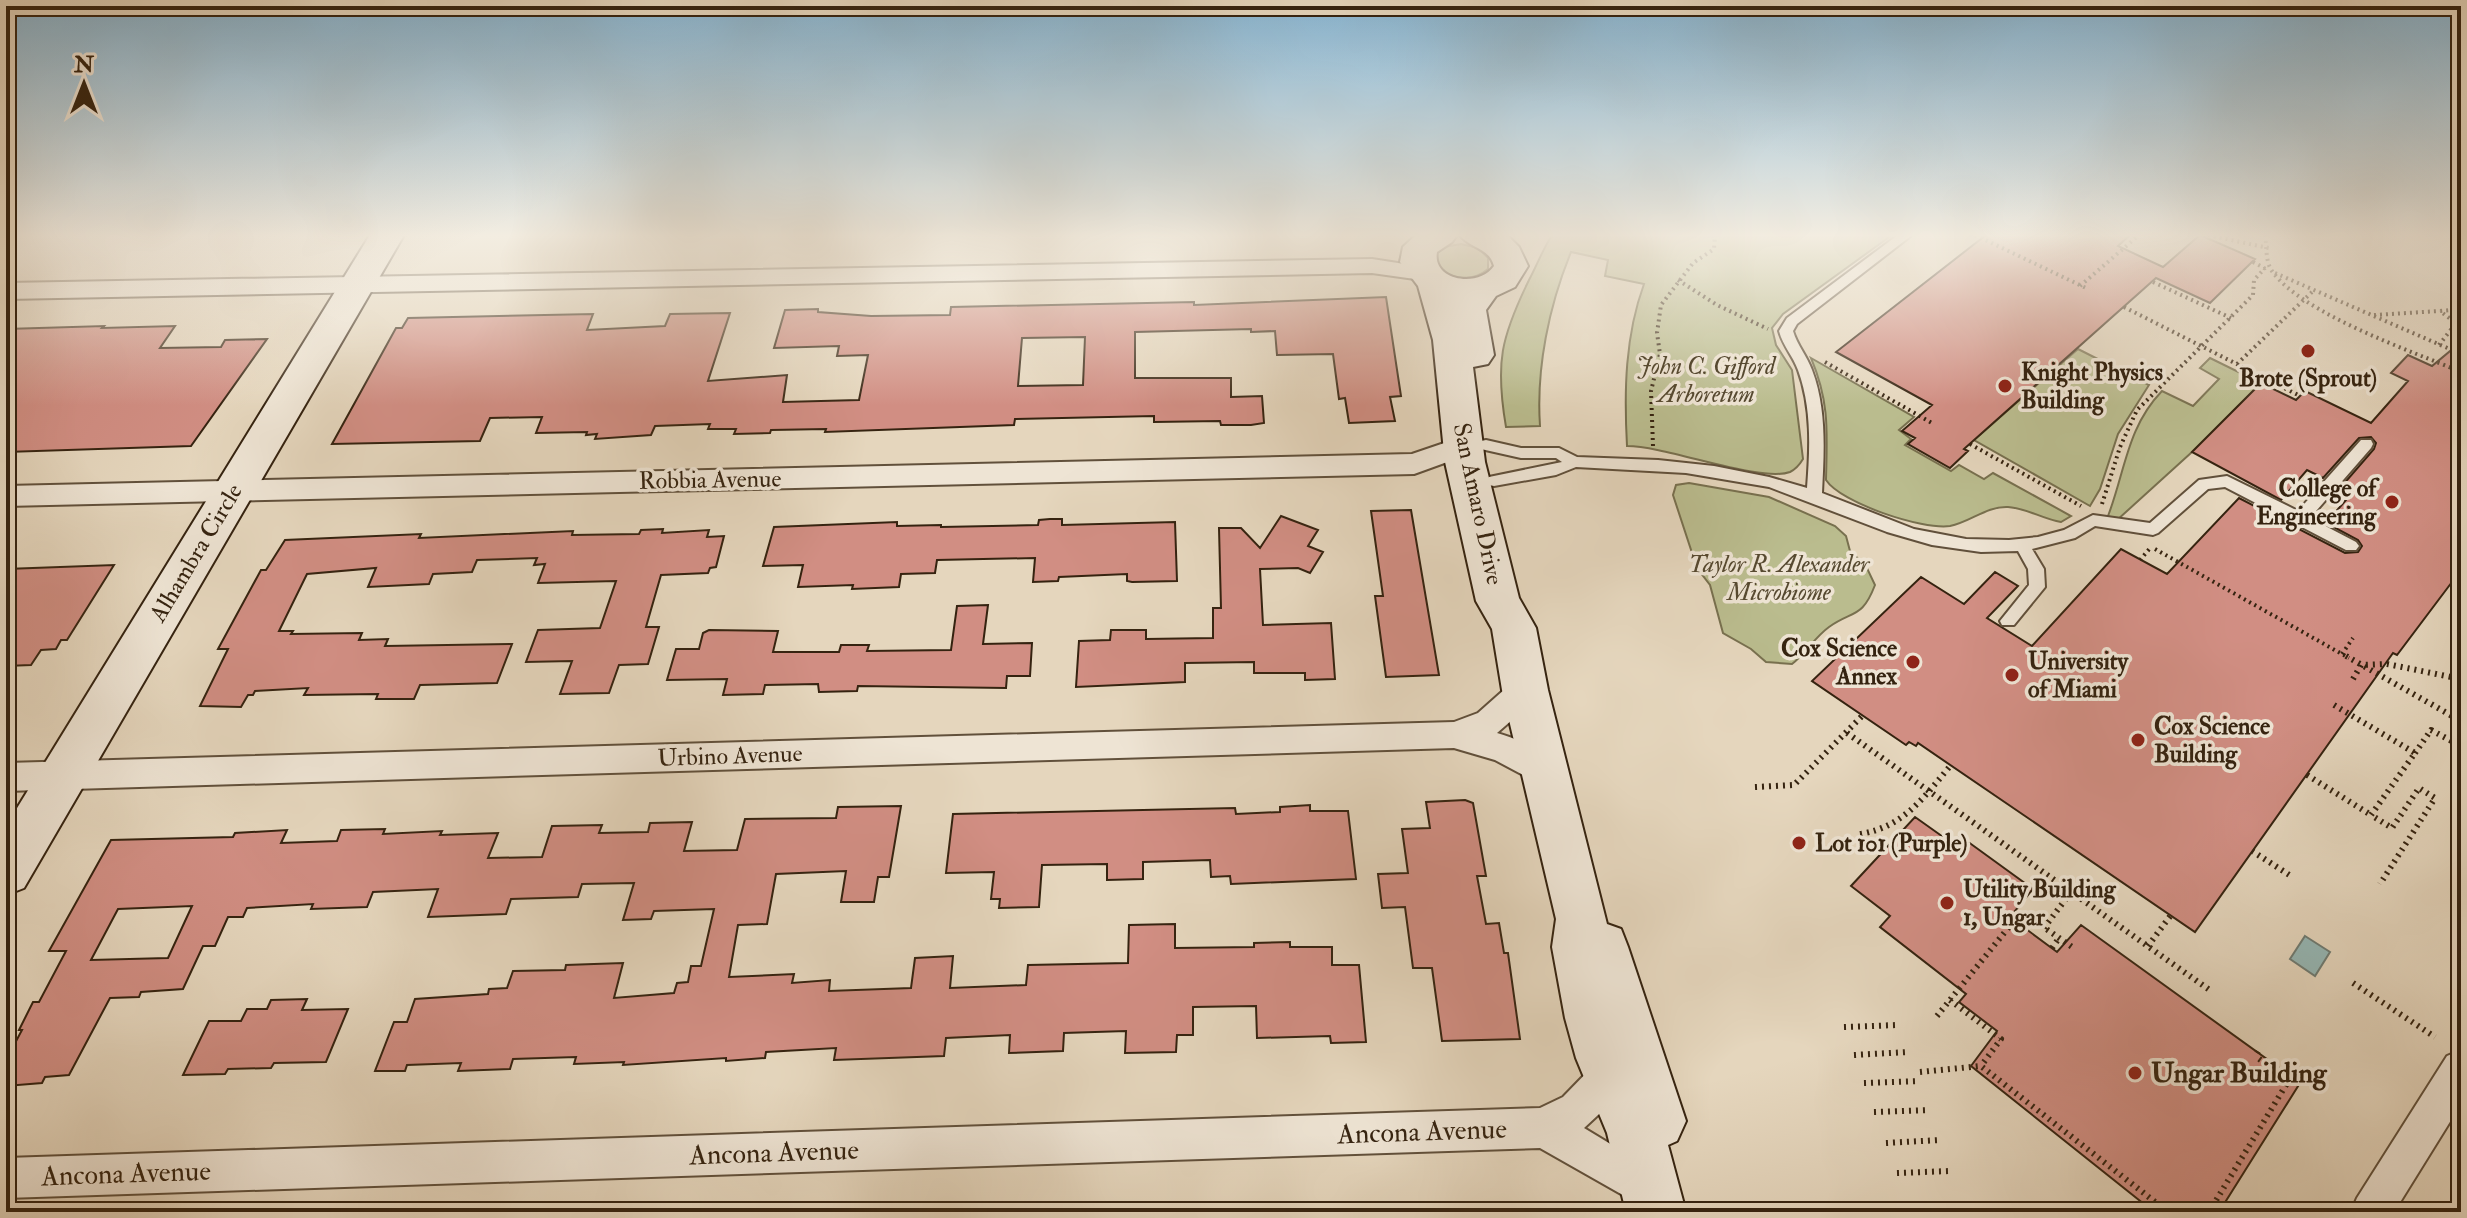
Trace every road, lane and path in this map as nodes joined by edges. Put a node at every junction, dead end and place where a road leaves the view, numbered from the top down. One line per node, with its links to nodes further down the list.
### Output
1 (353, 292): 31 (street, Alhambra Circle)
2 (1438, 292): 28 (street, San Amaro Drive)
3 (1481, 292): 28 (street, San Amaro Drive)
4 (1670, 292): 30 (path)
5 (1696, 292): 18 (path)
6 (1831, 292): 18 (lane)
7 (2174, 292): 17 (path)
8 (2253, 292): 17 (path)
9 (2295, 292): 12 (path)
10 (2312, 292): 12 (path)
11 (2318, 292): 16 (path)
12 (2304, 300): 22 (path); 23 (path)
13 (2124, 307): 20 (path)
14 (2461, 309): 15 (path)
15 (2440, 311): 16 (path); 19 (path)
16 (2372, 315): 19 (path)
17 (2231, 318): 20 (path)
18 (1788, 341): 25 (path); 33 (lane)
19 (2439, 345): 21 (path)
20 (2201, 346): 22 (path); 26 (path)
21 (2452, 350)
22 (2237, 364): 24 (path)
23 (2461, 372)
24 (2300, 396)
25 (1932, 423)
26 (1970, 444)
27 (2366, 444): 34 (lane)
28 (1477, 455): 29 (lane); 29 (lane); 31 (street, Robbia Avenue); 46 (street, San Amaro Drive)
29 (1574, 462): 30 (lane)
30 (1653, 463): 33 (lane)
31 (234, 491): 32 (street, Robbia Avenue); 58 (street, Alhambra Circle)
32 (6, 496)
33 (1814, 497): 36 (lane)
34 (2300, 519): 35 (lane); 37 (lane)
35 (2111, 524): 36 (lane); 42 (path)
36 (2022, 545): 40 (lane)
37 (2351, 546)
38 (2145, 554): 39 (path)
39 (2140, 560)
40 (2008, 621)
41 (2353, 638): 42 (path)
42 (2342, 654): 43 (path)
43 (2361, 665): 44 (path); 45 (path); 49 (path)
44 (2353, 679)
45 (2461, 679)
46 (1525, 690): 52 (street, Urbino Avenue); 57 (street, San Amaro Drive)
47 (2334, 705): 55 (path)
48 (1863, 715): 51 (path)
49 (2461, 721)
50 (2461, 728): 53 (path)
51 (1847, 733): 61 (path); 62 (path)
52 (1454, 735): 57 (street, Urbino Avenue); 58 (street, Urbino Avenue)
53 (2453, 742): 54 (path); 55 (path)
54 (2461, 746)
55 (2415, 753): 63 (path)
56 (1951, 765): 62 (path)
57 (1546, 773): 71 (street, San Amaro Drive)
58 (65, 775): 60 (street, Urbino Avenue); 66 (street, Alhambra Circle)
59 (2307, 775): 63 (path)
60 (6, 777)
61 (1755, 787)
62 (1928, 791): 64 (path); 69 (path)
63 (2371, 815): 68 (path)
64 (1860, 834)
65 (2252, 851): 67 (path)
66 (6, 872)
67 (2291, 876)
68 (2380, 884)
69 (2071, 892): 72 (path); 74 (path)
70 (2171, 915): 74 (path)
71 (1582, 919): 90 (street, San Amaro Drive); 101 (street, San Amaro Drive)
72 (2044, 928): 73 (path); 79 (path)
73 (2059, 938): 75 (path); 76 (path)
74 (2148, 946): 78 (path)
75 (2052, 948)
76 (2075, 949)
77 (2353, 983): 83 (path)
78 (2211, 991)
79 (1950, 1000): 80 (path); 87 (path)
80 (1937, 1016)
81 (1898, 1025): 82 (path)
82 (1844, 1027)
83 (2435, 1037)
84 (1908, 1052): 86 (path)
85 (2257, 1052): 103 (path)
86 (1854, 1055)
87 (1981, 1066): 89 (path); 102 (path)
88 (2461, 1069): 104 (street)
89 (1920, 1072)
90 (1611, 1076): 95 (street, Ancona Avenue); 101 (street, San Amaro Drive)
91 (1919, 1081): 92 (path)
92 (1864, 1083)
93 (1929, 1110): 94 (path)
94 (1874, 1112)
95 (1542, 1128): 100 (street, Ancona Avenue); 101 (street, Ancona Avenue)
96 (1940, 1140): 97 (path)
97 (1886, 1143)
98 (1950, 1171): 99 (path)
99 (1897, 1173)
100 (6, 1178)
101 (1663, 1205)
102 (2168, 1212)
103 (2209, 1212)
104 (2371, 1212)

